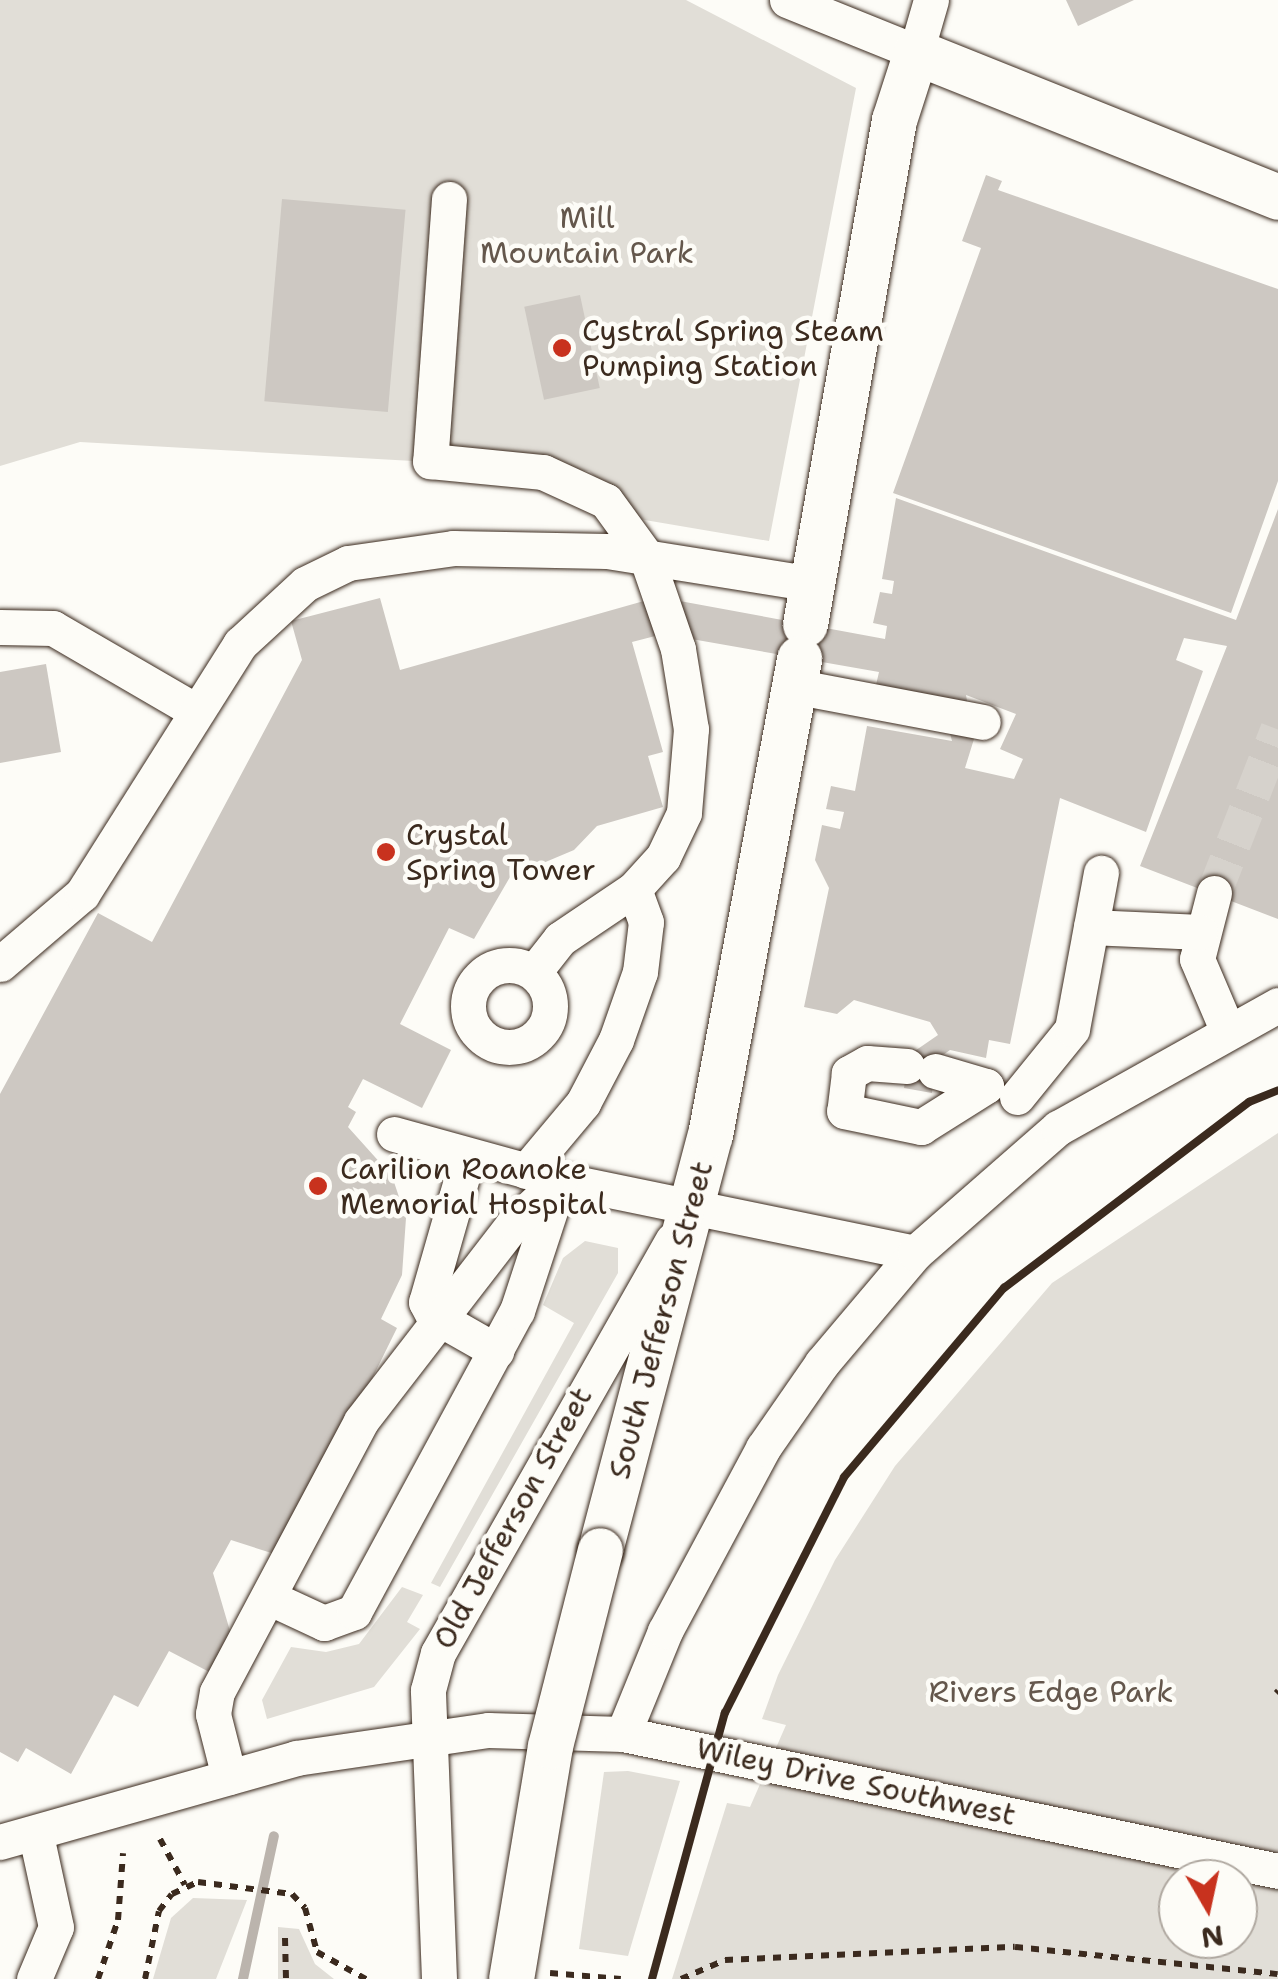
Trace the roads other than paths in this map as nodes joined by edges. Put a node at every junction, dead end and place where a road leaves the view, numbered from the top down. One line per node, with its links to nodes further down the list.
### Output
1 (787, 0): 3 (street)
2 (931, 0): 3 (street, South Jefferson Street)
3 (916, 52): 4 (main road); 8 (main road, South Jefferson Street)
4 (1278, 197)
5 (449, 199): 6 (street)
6 (646, 556): 8 (street); 9 (street); 12 (street)
7 (0, 627): 9 (street)
8 (802, 638): 10 (street); 25 (main road, South Jefferson Street)
9 (194, 710): 16 (street)
10 (983, 722)
11 (1101, 872): 14 (street)
12 (634, 889): 17 (street); 24 (street)
13 (1214, 893): 15 (street)
14 (1091, 926): 15 (street); 20 (street)
15 (1200, 932): 19 (street)
16 (0, 964)
17 (534, 972)
18 (1278, 1005): 19 (street)
19 (1226, 1027): 21 (street)
20 (1002, 1092): 20 (street); 21 (street)
21 (1058, 1128): 26 (street)
22 (394, 1134): 23 (street)
23 (468, 1156): 24 (street); 29 (street)
24 (543, 1175): 25 (street); 27 (street); 28 (street)
25 (694, 1205): 26 (street); 32 (street, Old Jefferson Street); 38 (main road, South Jefferson Street, bridge)
26 (915, 1253): 33 (street)
27 (466, 1285): 28 (street); 29 (street)
28 (516, 1311): 30 (street)
29 (440, 1319): 30 (street); 31 (street)
30 (496, 1351): 31 (street)
31 (268, 1597): 34 (street)
32 (429, 1734): 33 (street, Wiley Drive Southwest); 34 (street, Wiley Drive Southwest); 40 (street, Old Jefferson Street)
33 (623, 1734): 37 (street, Wiley Drive Southwest)
34 (229, 1777): 35 (street, Wiley Drive Southwest)
35 (36, 1835): 36 (street, Wiley Drive Southwest); 39 (street)
36 (0, 1842)
37 (1278, 1871)
38 (526, 1976)
39 (34, 1979)
40 (439, 1979)

